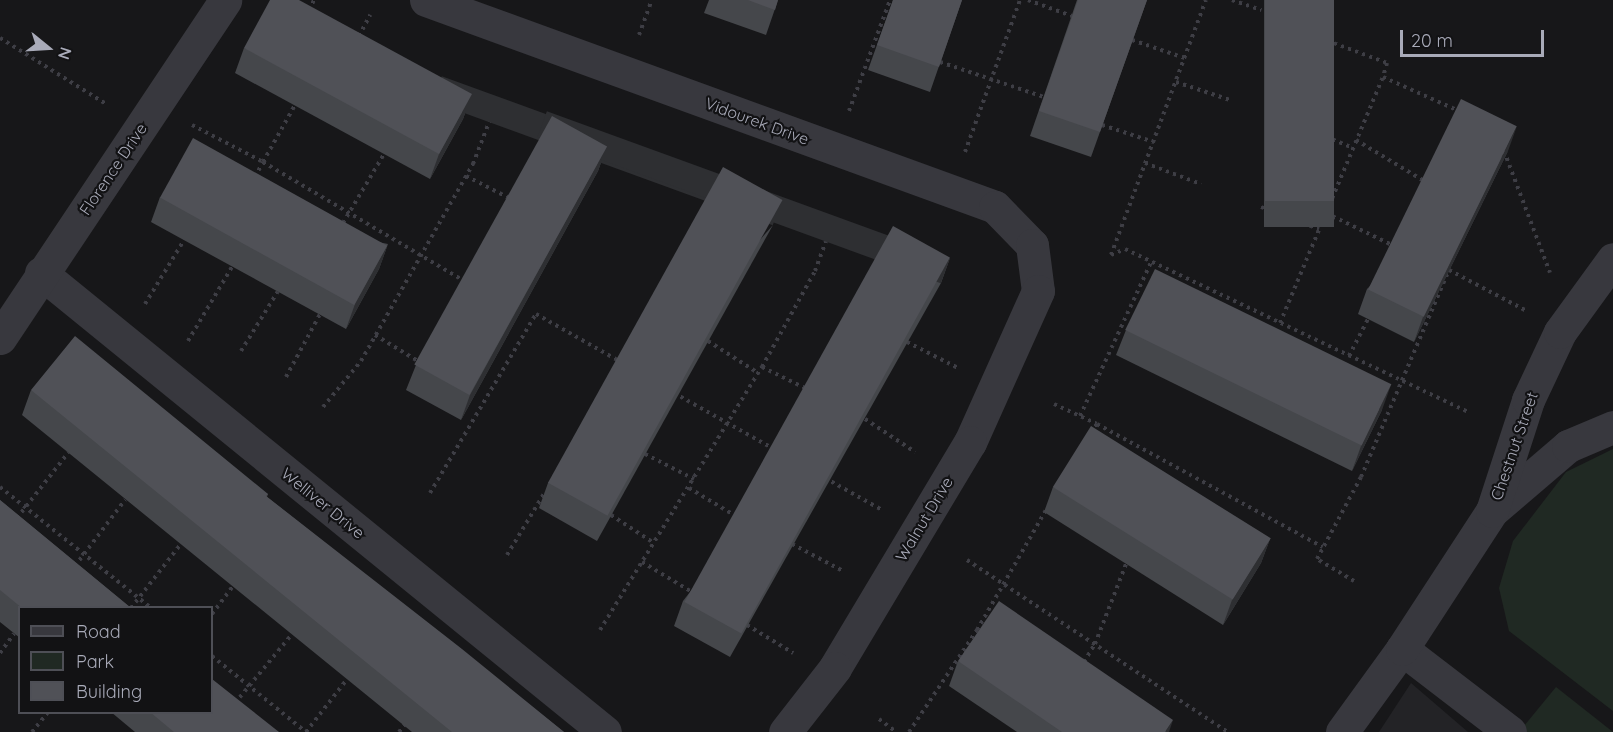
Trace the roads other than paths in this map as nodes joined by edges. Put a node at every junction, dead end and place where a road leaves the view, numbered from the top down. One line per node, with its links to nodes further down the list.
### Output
1 (225, 0): 4 (street, Florence Drive)
2 (426, 0): 5 (street, Vidourek Drive)
3 (1613, 259): 8 (street, Chestnut Street)
4 (41, 273): 6 (street, Florence Drive); 10 (street, Welliver Drive)
5 (1038, 291): 11 (street, Walnut Drive)
6 (0, 338)
7 (1613, 427): 8 (street, Chestnut Street)
8 (1491, 511): 9 (street, Chestnut Street)
9 (1402, 649): 12 (street, Chestnut Street); 13 (street)
10 (605, 732)
11 (785, 732)
12 (1342, 732)
13 (1510, 732)

